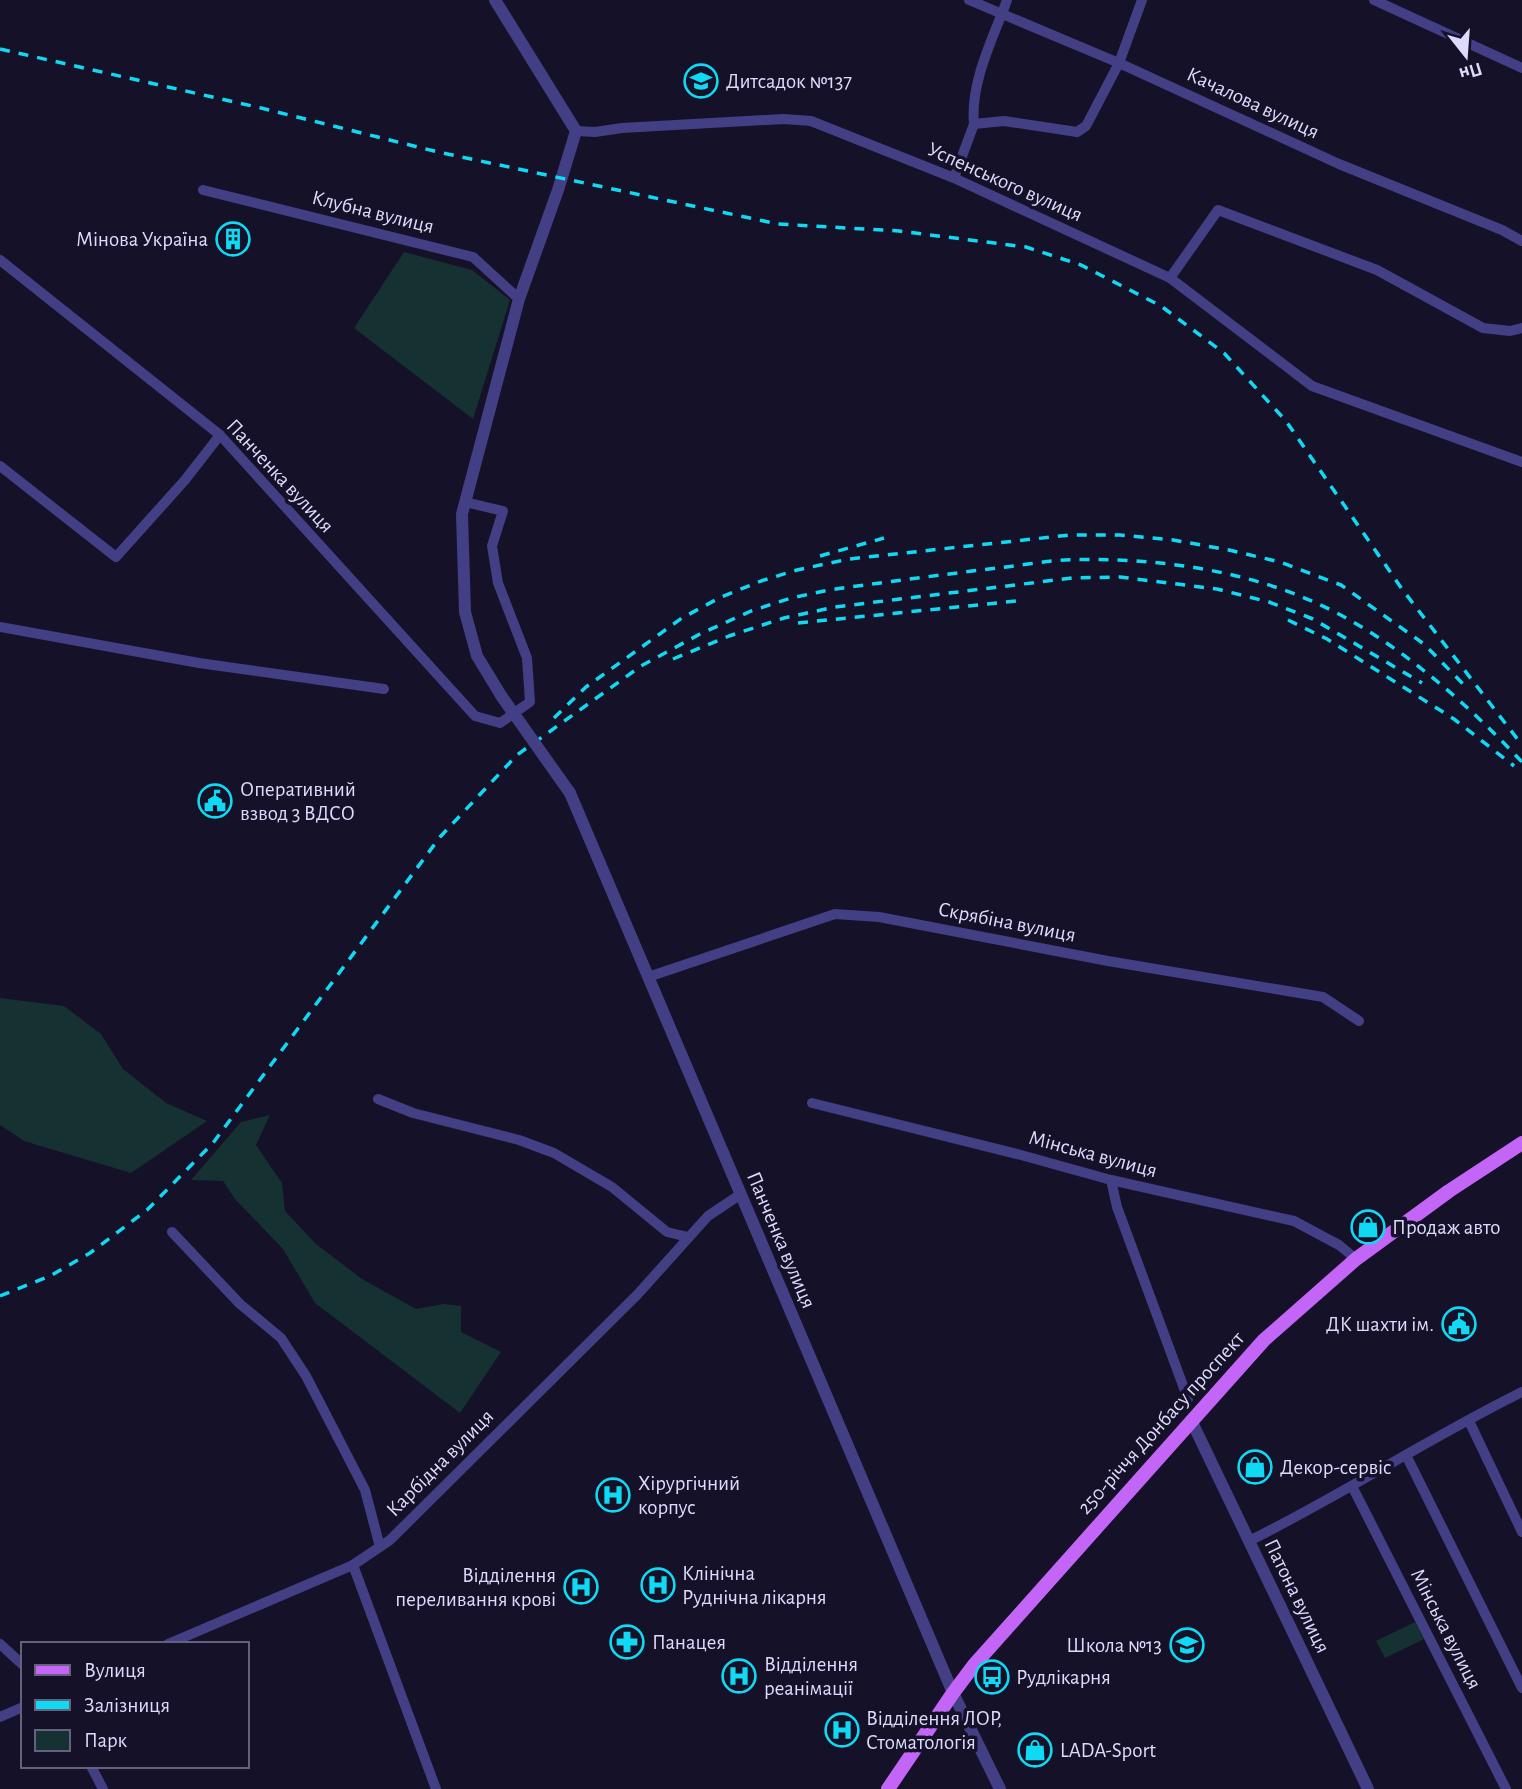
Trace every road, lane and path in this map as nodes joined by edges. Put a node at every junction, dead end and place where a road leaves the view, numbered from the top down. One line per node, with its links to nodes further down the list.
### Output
1 (495, 0): 10 (street)
2 (969, 0): 6 (street, Качалова вулиця)
3 (1007, 0): 6 (street)
4 (1142, 0): 7 (street)
5 (1374, 0): 8 (street)
6 (1002, 15): 7 (street, Качалова вулиця); 9 (street)
7 (1119, 63): 9 (street); 13 (street, Качалова вулиця)
8 (1522, 68)
9 (974, 124): 11 (street)
10 (576, 131): 11 (street, Успенського вулиця); 16 (street)
11 (954, 178): 15 (street, Успенського вулиця)
12 (203, 190): 16 (street, Клубна вулиця)
13 (1522, 241)
14 (0, 260): 18 (street, Панченка вулиця)
15 (1170, 278): 17 (street); 19 (street, Успенського вулиця)
16 (519, 299): 21 (street)
17 (1522, 328)
18 (220, 435): 20 (street); 21 (street, Панченка вулиця)
19 (1522, 462)
20 (0, 466)
21 (465, 502): 24 (street, Панченка вулиця, bridge)
22 (0, 627): 23 (street)
23 (384, 689)
24 (648, 977): 25 (street, Скрябіна вулиця); 30 (street, Панченка вулиця)
25 (1359, 1021)
26 (378, 1099): 32 (street)
27 (812, 1103): 29 (street, Мінська вулиця)
28 (1522, 1143): 33 (main road, 250-річчя Донбасу проспект)
29 (1111, 1180): 33 (street, Мінська вулиця); 35 (street)
30 (741, 1194): 32 (street, Карбідна вулиця); 48 (street, Панченка вулиця)
31 (172, 1232): 42 (street)
32 (688, 1237): 42 (street, Карбідна вулиця)
33 (1356, 1259): 36 (main road, 250-річчя Донбасу проспект)
34 (1522, 1392): 37 (street)
35 (1188, 1399)
36 (1191, 1420): 41 (street, Патона вулиця); 48 (main road, 250-річчя Донбасу проспект)
37 (1469, 1421): 38 (street); 40 (street)
38 (1406, 1455): 39 (street); 47 (street, Мінська вулиця)
39 (1352, 1486): 41 (street); 57 (street, Мінська вулиця)
40 (1522, 1532)
41 (1249, 1541): 56 (street, Патона вулиця)
42 (380, 1546): 43 (street, Карбідна вулиця)
43 (354, 1564): 44 (street, Карбідна вулиця); 53 (street)
44 (173, 1642)
45 (0, 1644): 46 (street)
46 (21, 1663)
47 (1522, 1688)
48 (953, 1693): 54 (main road, 250-річчя Донбасу проспект); 55 (street, Панченка вулиця)
49 (21, 1708): 50 (street)
50 (0, 1717)
51 (91, 1768): 52 (street)
52 (103, 1789)
53 (436, 1789)
54 (888, 1789)
55 (1000, 1789)
56 (1368, 1789)
57 (1506, 1789)

